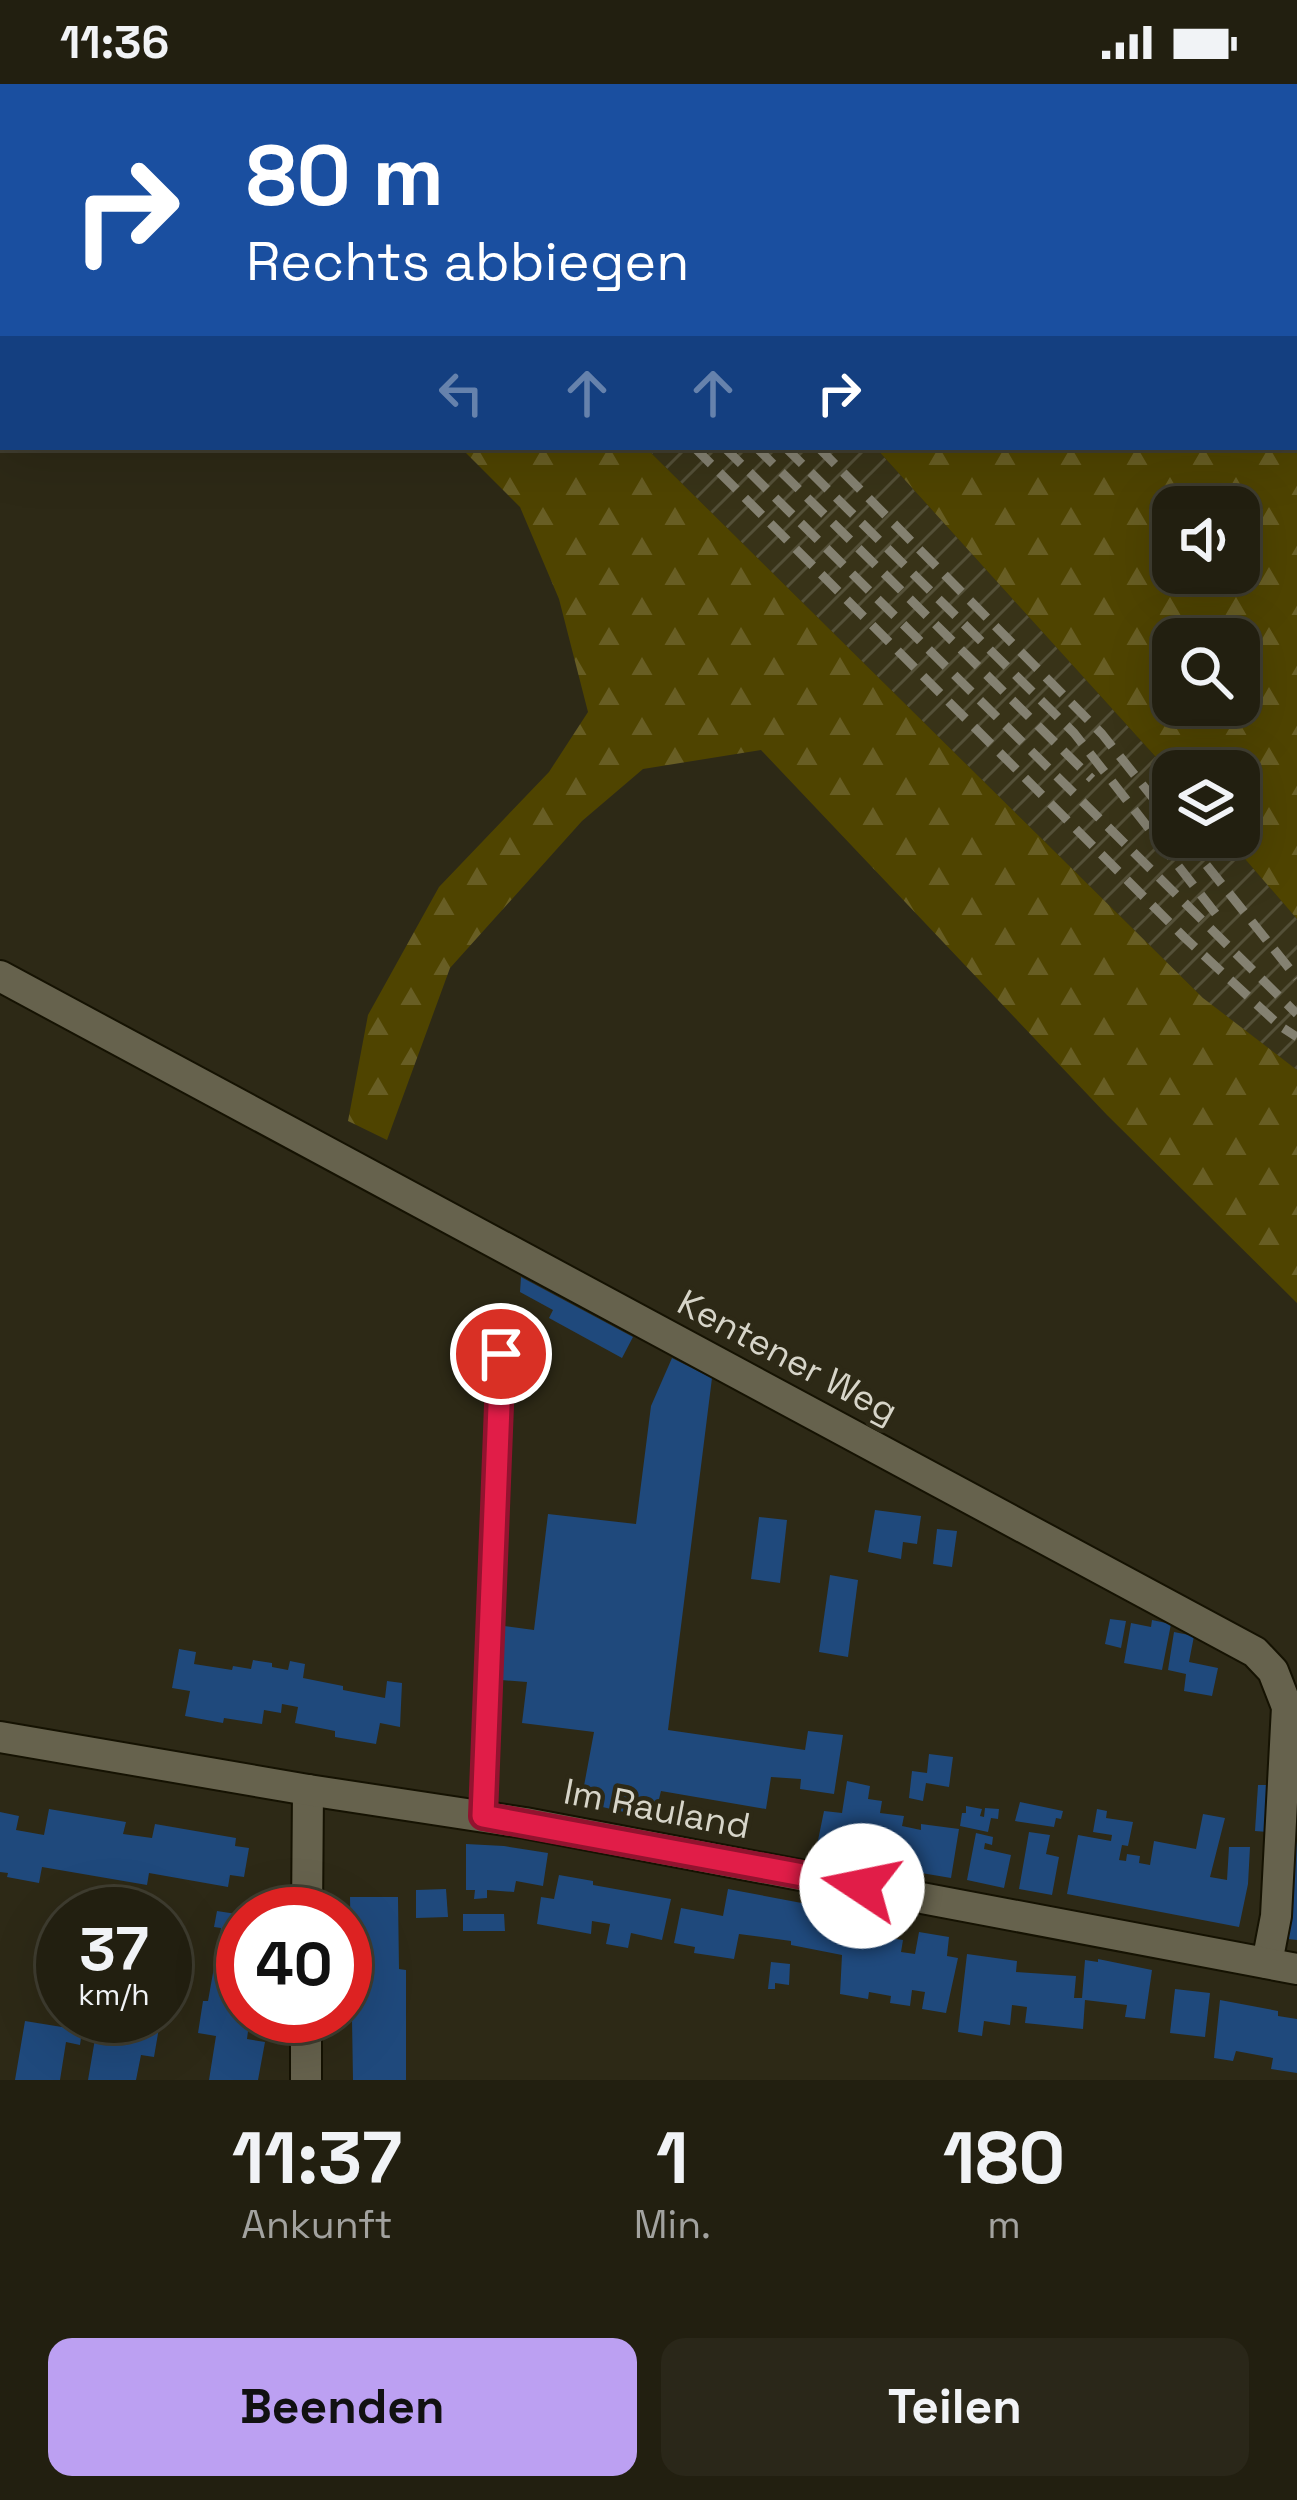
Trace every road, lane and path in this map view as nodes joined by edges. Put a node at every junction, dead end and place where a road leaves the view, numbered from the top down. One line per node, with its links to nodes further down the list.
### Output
1 (0, 976): 7 (street, Kentener Weg)
2 (501, 1354): 5 (lane)
3 (0, 1737): 4 (street, Im Rauland)
4 (308, 1790): 5 (street, Im Rauland); 6 (street)
5 (483, 1816): 7 (street, Im Rauland)
6 (307, 1887)
7 (1282, 1966)
8 (307, 2043): 9 (street)
9 (306, 2080)

